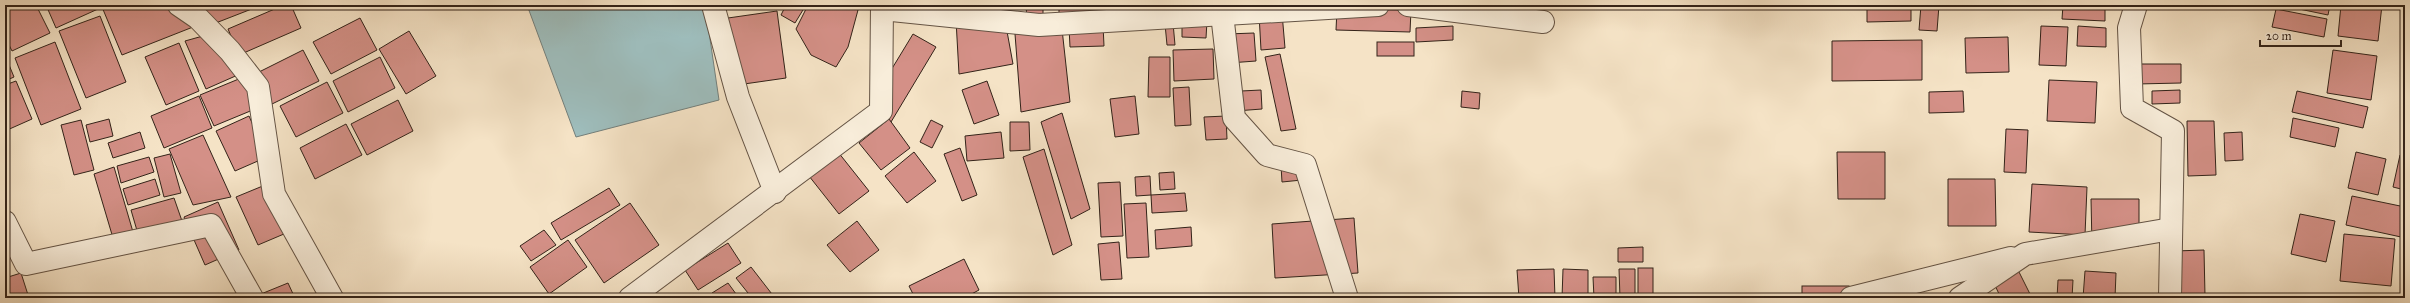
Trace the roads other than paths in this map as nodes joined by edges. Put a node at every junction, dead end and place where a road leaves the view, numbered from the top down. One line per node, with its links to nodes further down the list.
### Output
1 (180, 5): 14 (street)
2 (713, 5): 9 (street)
3 (1378, 5): 7 (street)
4 (1408, 5): 8 (street)
5 (2136, 5): 11 (street)
6 (882, 7): 7 (street); 9 (street)
7 (1222, 14): 16 (street)
8 (1543, 22)
9 (775, 192): 15 (street)
10 (5, 222): 13 (street)
11 (2171, 229): 12 (street); 19 (street)
12 (2025, 254): 17 (street); 18 (street)
13 (252, 298)
14 (332, 298)
15 (630, 298)
16 (1347, 298)
17 (1851, 298)
18 (1960, 298)
19 (2170, 298)

